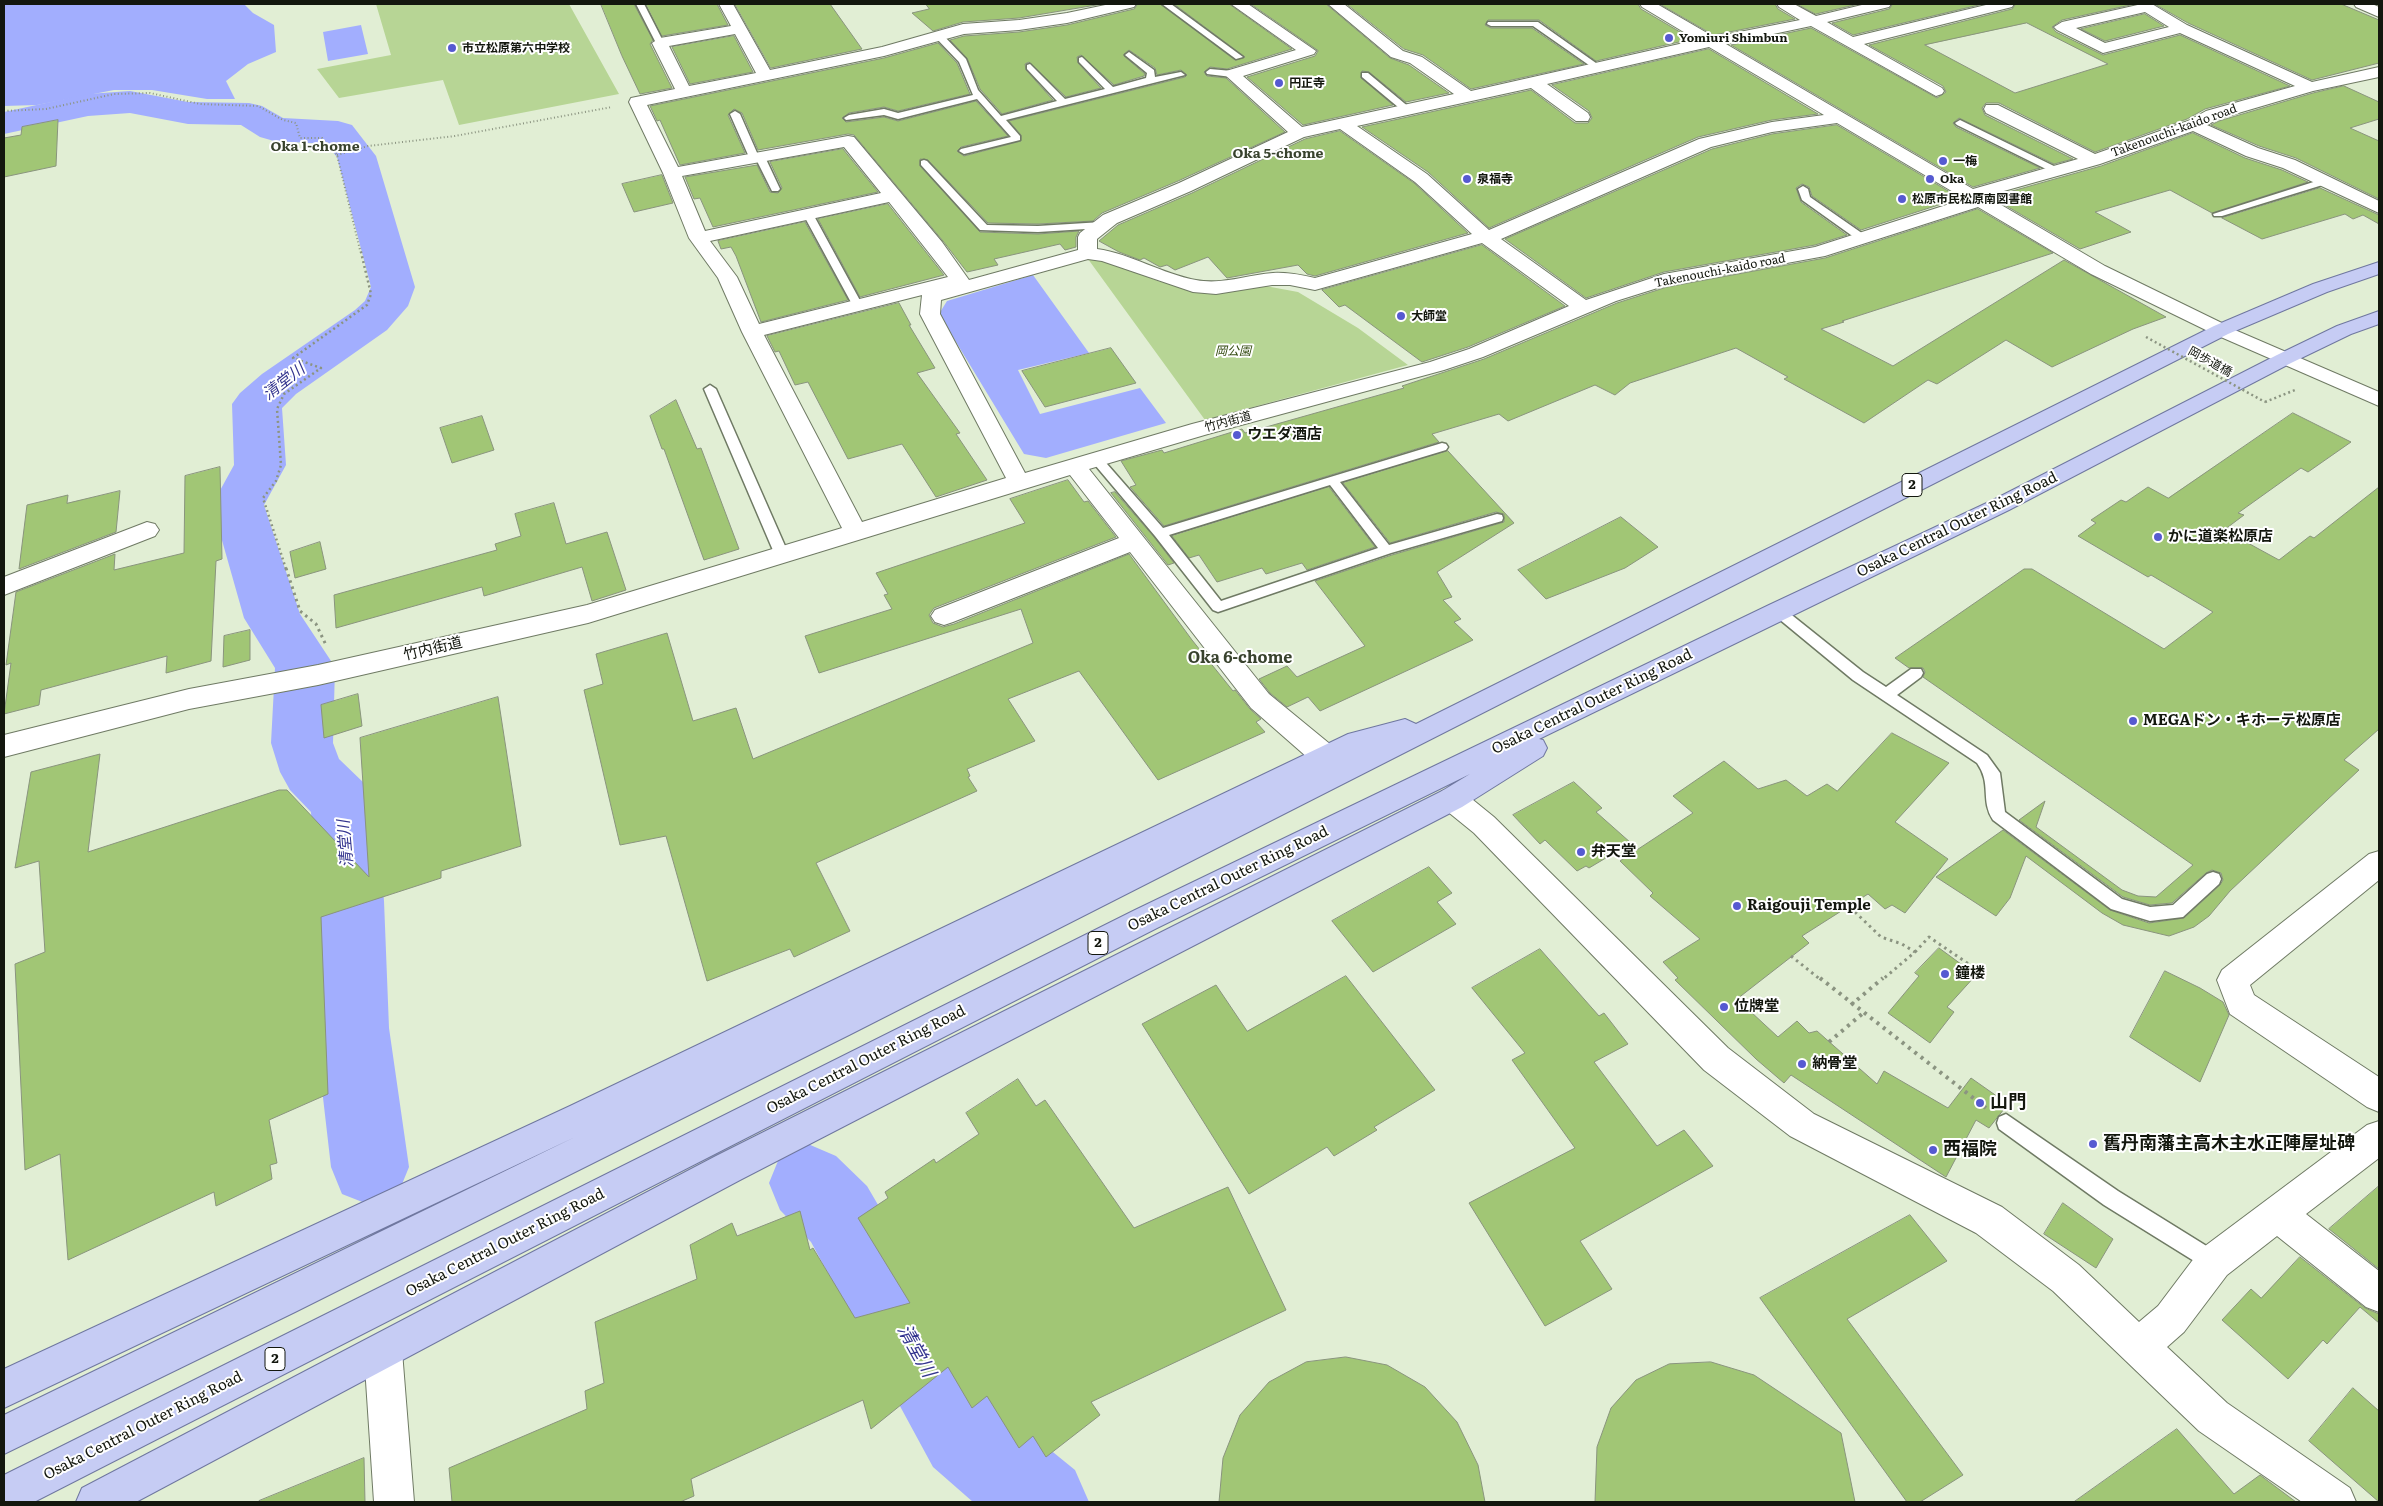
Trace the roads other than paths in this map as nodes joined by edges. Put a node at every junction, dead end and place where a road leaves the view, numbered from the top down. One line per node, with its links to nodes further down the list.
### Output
1 (640, 4): 24 (lane)
2 (726, 4): 19 (street)
3 (1053, 4): 15 (street)
4 (1129, 4): 15 (street)
5 (1166, 4): 26 (lane)
6 (1238, 4): 32 (street)
7 (1335, 4): 43 (street)
8 (1647, 4): 22 (street)
9 (1784, 4): 16 (street)
10 (1884, 4): 13 (street)
11 (2007, 4): 20 (street)
12 (2361, 4): 14 (street)
13 (1859, 6): 16 (street); 20 (street)
14 (2379, 13)
15 (1067, 18): 21 (street)
16 (1813, 20): 22 (street); 23 (street)
17 (1491, 24): 29 (lane)
18 (2182, 28): 18 (street); 38 (street)
19 (740, 29): 24 (street); 35 (street)
20 (1902, 30): 23 (street)
21 (939, 36): 35 (street); 42 (lane)
22 (1710, 42): 29 (street); 50 (street)
23 (1852, 42): 40 (street)
24 (660, 43): 41 (street)
25 (1129, 55): 36 (lane)
26 (1239, 57)
27 (1082, 60): 39 (lane)
28 (1030, 67): 44 (lane)
29 (1599, 68): 37 (street)
30 (1210, 72): 32 (lane)
31 (2379, 72): 38 (street, Takenouchi-kaido road)
32 (1232, 74): 55 (street)
33 (1181, 75): 36 (lane)
34 (1365, 75): 46 (lane)
35 (766, 76): 41 (street)
36 (1150, 80): 39 (lane)
37 (1534, 82): 43 (street); 48 (street)
38 (2310, 87): 54 (street, Takenouchi-kaido road)
39 (1111, 90): 44 (lane)
40 (1936, 91)
41 (684, 92): 61 (street)
42 (979, 96): 49 (lane); 51 (lane)
43 (1469, 97): 46 (street)
44 (1063, 102): 51 (lane)
45 (1992, 109): 58 (street)
46 (1407, 110): 52 (street)
47 (735, 114): 57 (lane)
48 (1582, 117)
49 (849, 118)
50 (1840, 118): 66 (street); 71 (street)
51 (1000, 119): 56 (lane)
52 (1342, 123): 55 (street); 71 (street)
53 (1960, 123): 60 (lane)
54 (2194, 125): 58 (street, Takenouchi-kaido road); 62 (street)
55 (1299, 133): 70 (street)
56 (964, 151)
57 (757, 157): 61 (street); 63 (lane); 65 (street)
58 (2094, 160): 60 (street, Takenouchi-kaido road)
59 (924, 163): 70 (lane)
60 (2057, 171): 66 (street, Takenouchi-kaido road)
61 (672, 173): 72 (street)
62 (2326, 181): 67 (street); 69 (lane)
63 (775, 189)
64 (1803, 189): 73 (lane)
65 (892, 196): 68 (street); 77 (street)
66 (1975, 198): 73 (street, Takenouchi-kaido road); 81 (street)
67 (2379, 208)
68 (808, 214): 72 (street); 78 (lane)
69 (2218, 214)
70 (1102, 225): 74 (street)
71 (1486, 237): 74 (street); 79 (street)
72 (698, 238): 82 (street)
73 (1862, 238): 79 (street, Takenouchi-kaido road)
74 (1088, 253): 76 (street)
75 (2379, 268): 81 (main road, 2)
76 (1026, 270): 77 (street); 89 (street)
77 (960, 280): 78 (street)
78 (858, 306): 82 (street)
79 (1583, 307): 87 (street, 竹内街道)
80 (2379, 317): 83 (main road, Osaka Central Outer Ring Road / 2)
81 (2221, 330): 83 (street); 103 (main road, 2)
82 (752, 332): 92 (street)
83 (2284, 359): 85 (street); 98 (main road, Osaka Central Outer Ring Road / 2)
84 (710, 390): 96 (lane)
85 (2379, 400)
86 (1442, 447): 88 (lane)
87 (1085, 463): 89 (street, 竹内街道); 93 (lane); 94 (street)
88 (1332, 480): 93 (lane); 95 (lane)
89 (1019, 482): 92 (street, 竹内街道)
90 (1497, 518): 95 (lane)
91 (147, 530): 97 (street)
92 (856, 532): 96 (street, 竹内街道)
93 (1160, 533): 95 (lane)
94 (1134, 541): 99 (street); 105 (street)
95 (1386, 550)
96 (782, 555): 104 (street, 竹内街道)
97 (4, 586)
98 (1778, 611): 101 (main road, Osaka Central Outer Ring Road / 2); 102 (lane)
99 (944, 616)
100 (1916, 672): 102 (lane)
101 (1653, 673): 106 (main road); 119 (main road, Osaka Central Outer Ring Road / 2)
102 (1886, 695): 108 (lane)
103 (1452, 717): 105 (main road); 118 (main road, 2)
104 (4, 746)
105 (1326, 757): 117 (main road)
106 (1452, 799): 115 (street); 116 (main road)
107 (2379, 863): 109 (street)
108 (2212, 879)
109 (2379, 1096)
110 (2006, 1123): 113 (lane)
111 (2379, 1137): 112 (street)
112 (2278, 1214): 113 (street); 114 (street)
113 (2214, 1262): 115 (street)
114 (2379, 1294)
115 (2138, 1346): 122 (street)
116 (383, 1351): 120 (main road); 121 (street)
117 (4, 1389)
118 (4, 1435)
119 (4, 1496)
120 (96, 1502)
121 (394, 1502)
122 (2336, 1502)

